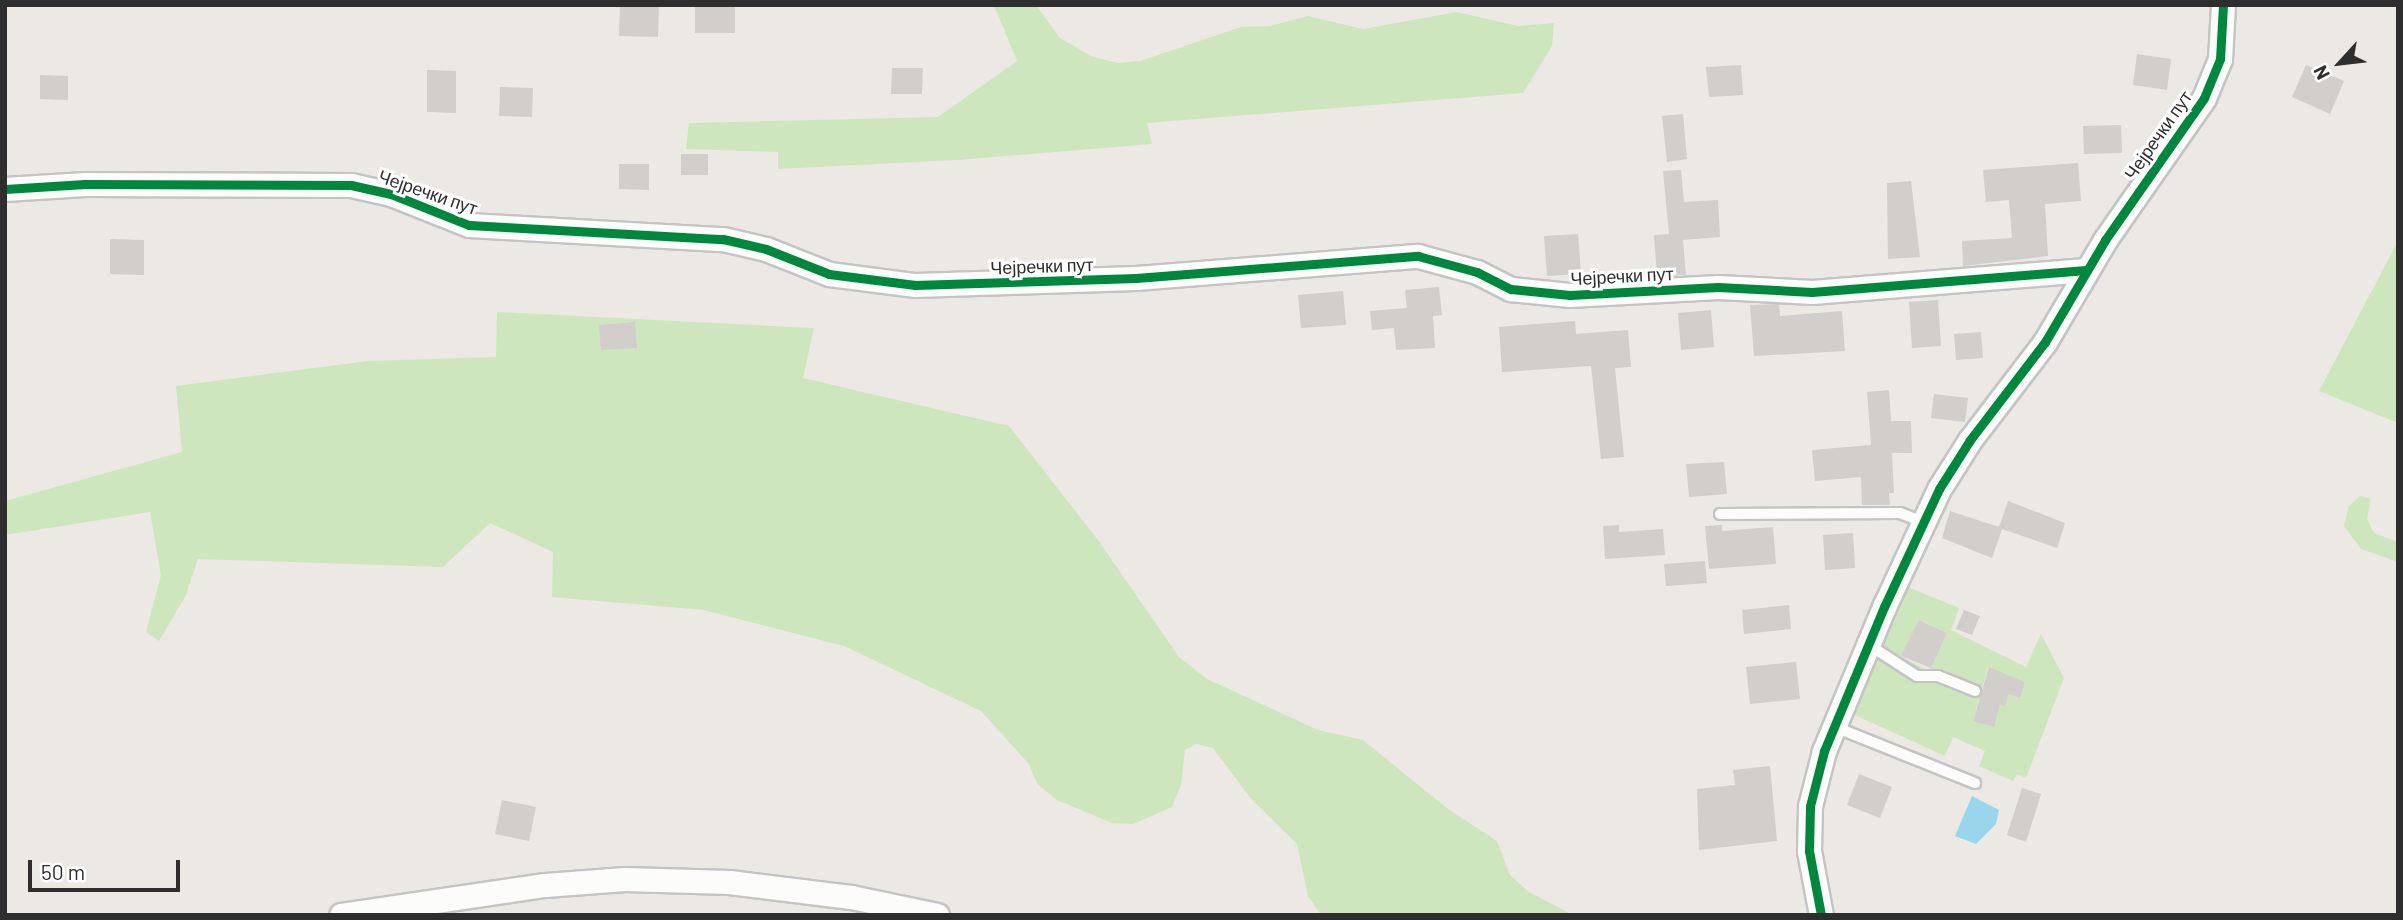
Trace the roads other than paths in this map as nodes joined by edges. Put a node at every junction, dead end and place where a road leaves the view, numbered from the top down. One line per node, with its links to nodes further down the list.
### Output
1 (2223, 5): 3 (street, Чејречки пут)
2 (5, 189): 3 (street, Чејречки пут)
3 (2086, 270): 5 (street, Чејречки пут)
4 (1720, 514): 5 (lane)
5 (1924, 522): 6 (street, Чејречки пут)
6 (1869, 645): 7 (lane); 8 (street, Чејречки пут)
7 (1975, 691)
8 (1835, 727): 9 (lane); 12 (street, Чејречки пут)
9 (1975, 783)
10 (341, 915): 11 (street)
11 (937, 915)
12 (1821, 915)

